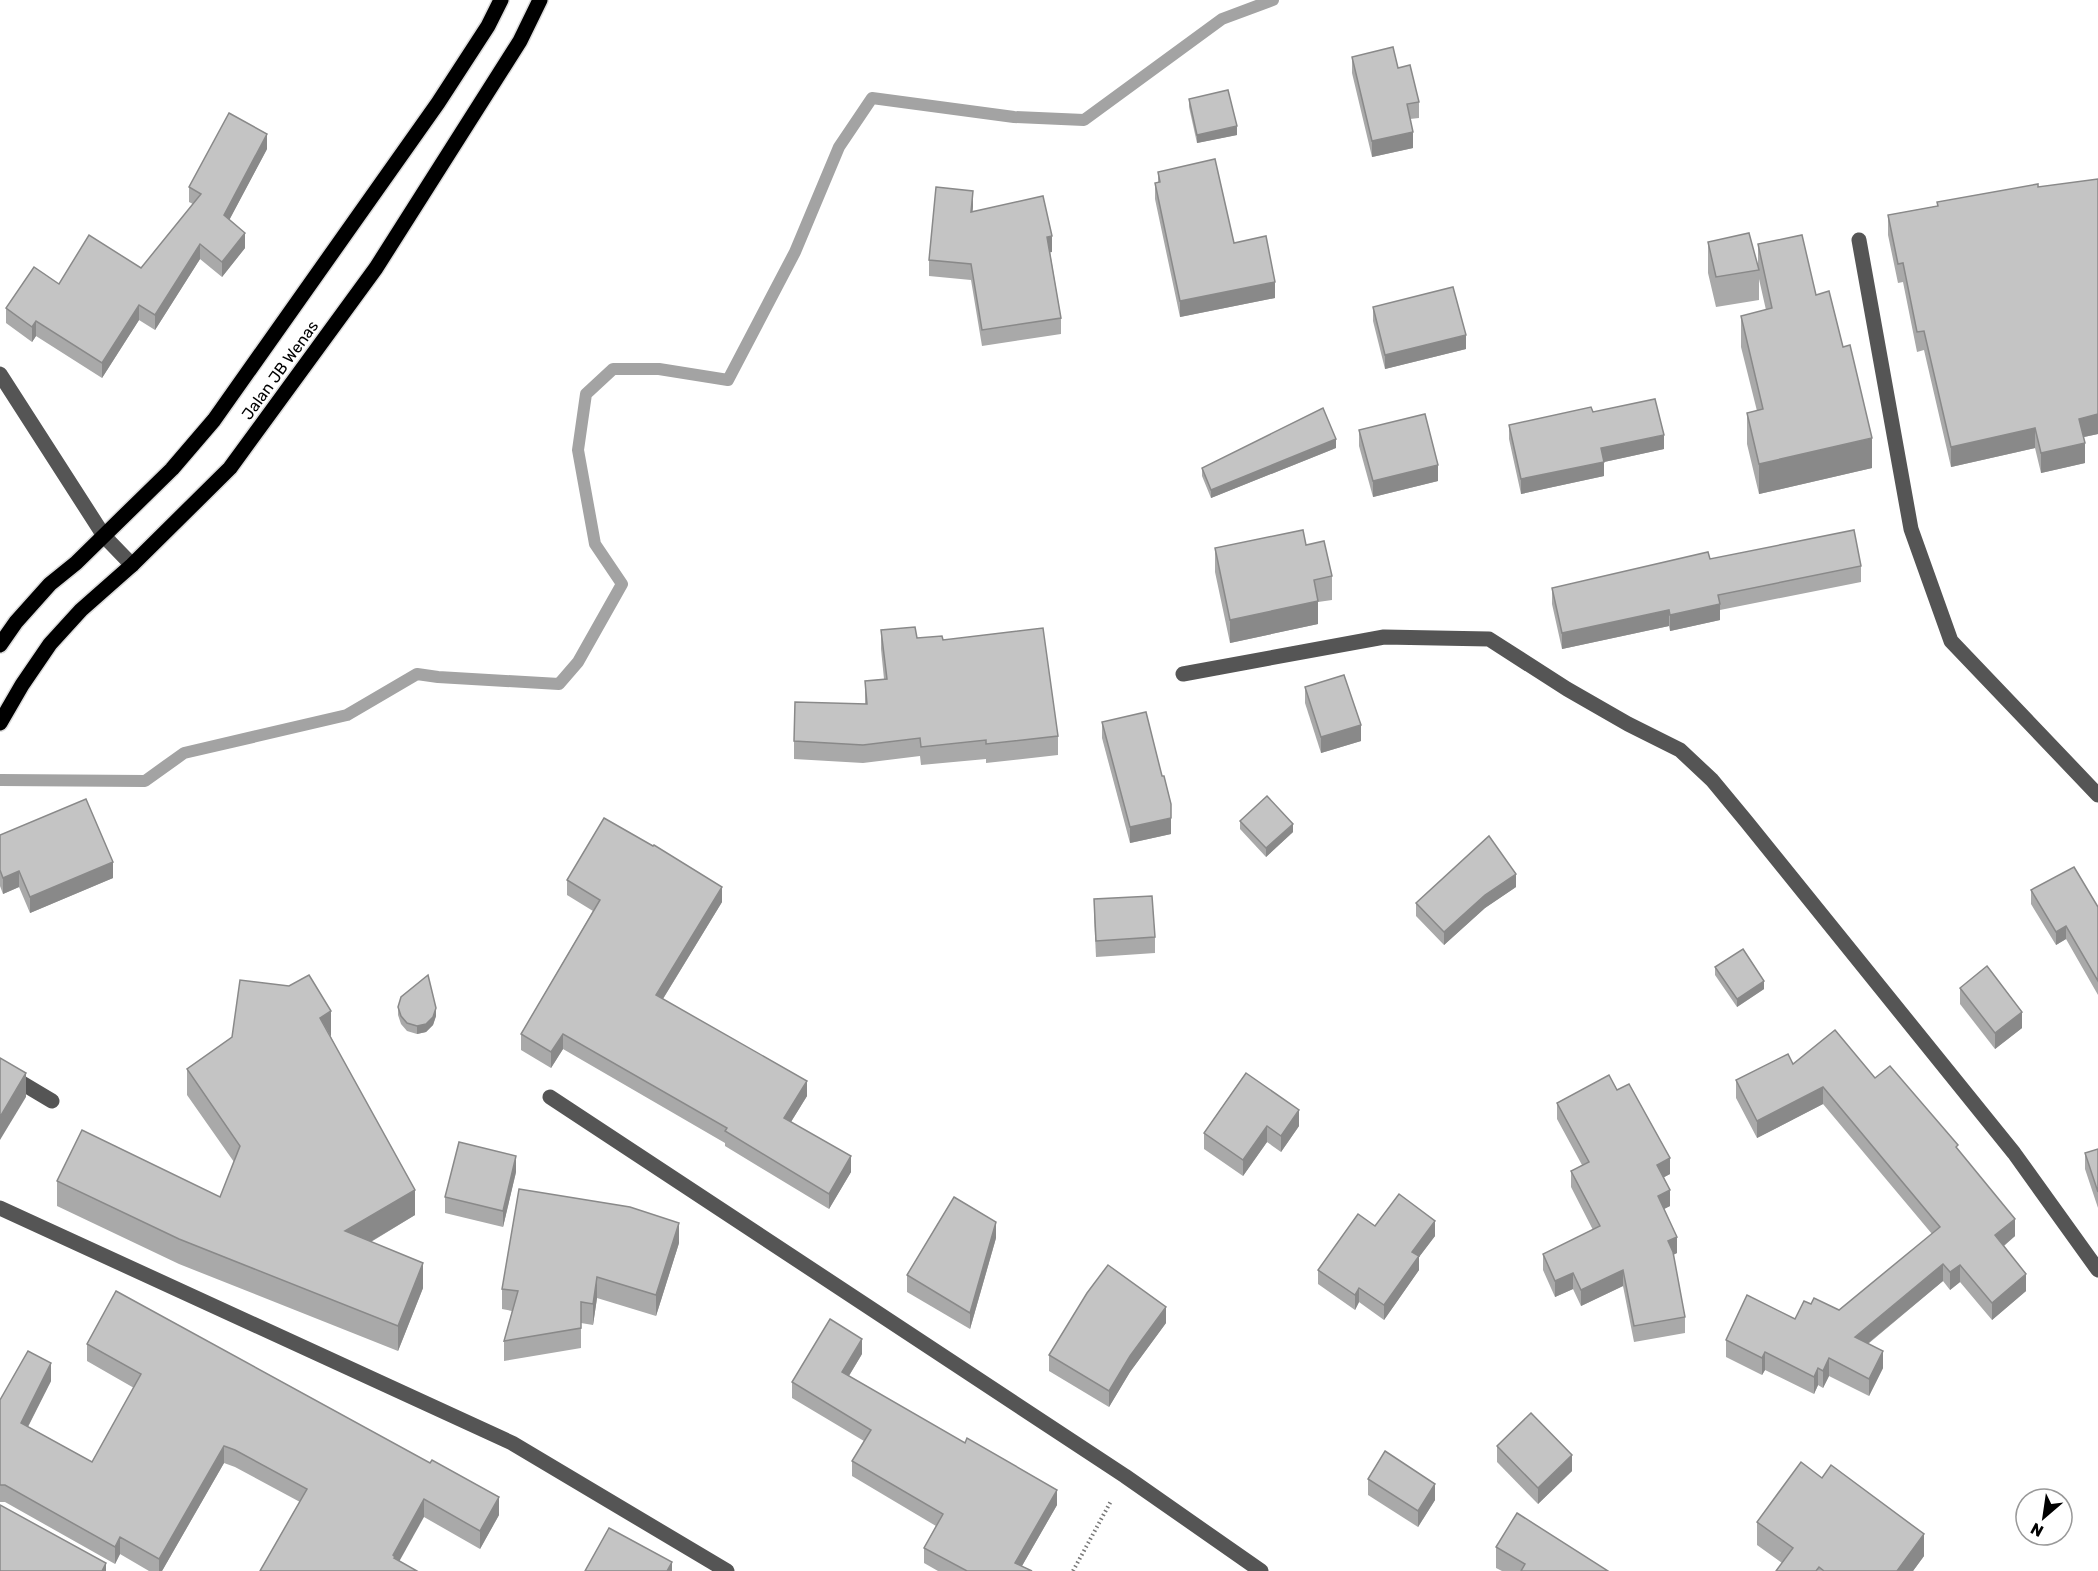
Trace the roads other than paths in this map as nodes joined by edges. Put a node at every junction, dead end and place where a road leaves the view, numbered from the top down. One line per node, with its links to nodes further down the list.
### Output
1 (501, 0): 5 (main road, Jalan JB Wenas)
2 (540, 0): 6 (main road, Jalan JB Wenas)
3 (1859, 240): 10 (street)
4 (0, 374): 5 (street)
5 (104, 536): 6 (street); 7 (main road, Jalan JB Wenas)
6 (132, 565): 9 (main road, Jalan JB Wenas)
7 (0, 645)
8 (1183, 674): 15 (street)
9 (0, 723)
10 (2098, 795)
11 (0, 1070): 13 (street)
12 (550, 1097): 17 (street)
13 (52, 1101)
14 (0, 1208): 16 (street)
15 (2098, 1270)
16 (727, 1571)
17 (1261, 1571)

